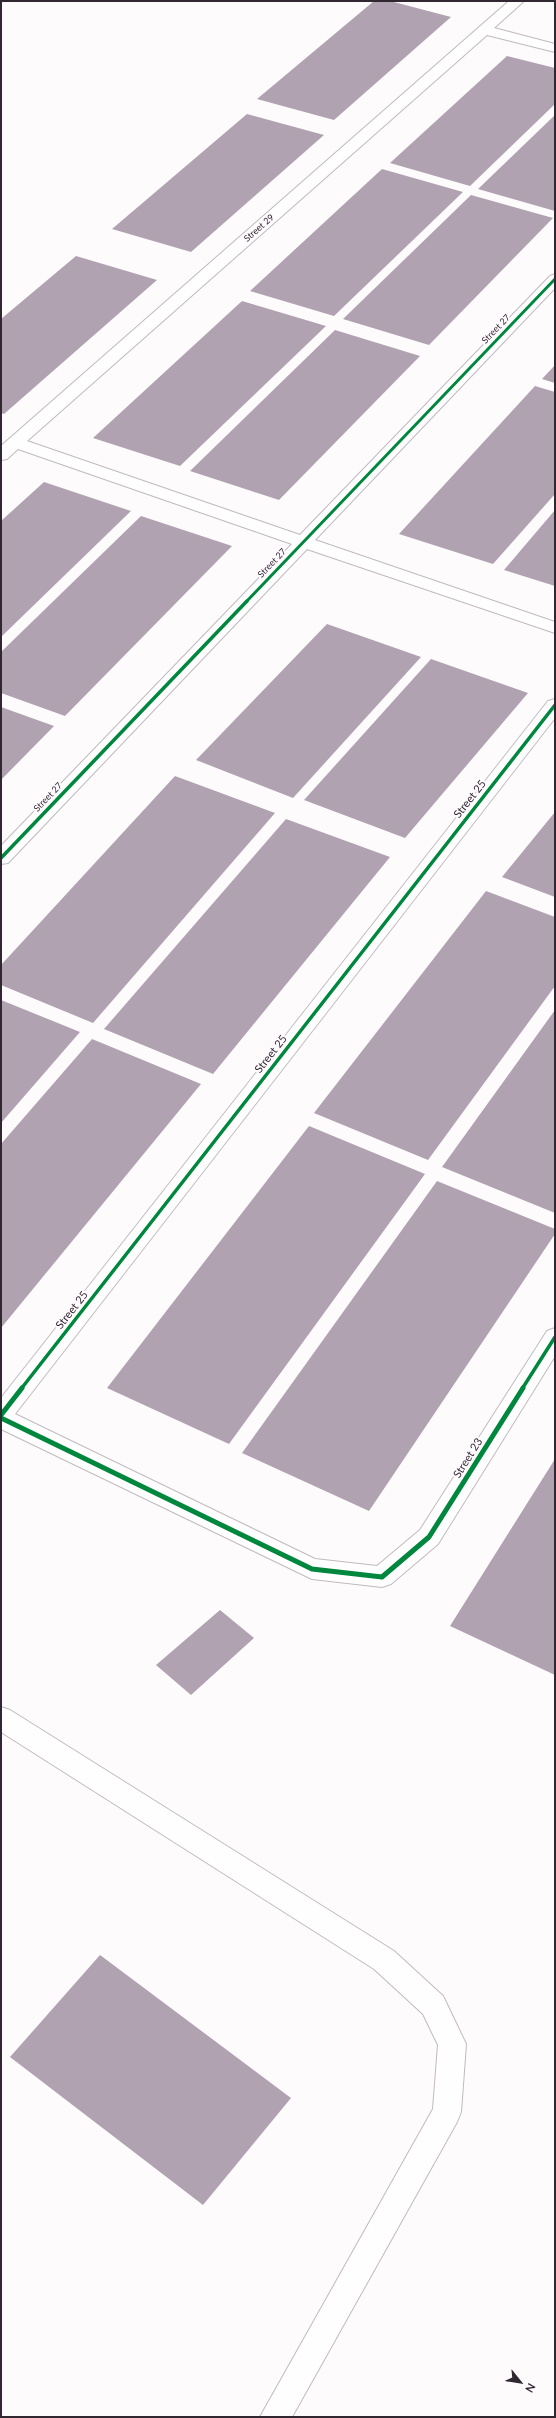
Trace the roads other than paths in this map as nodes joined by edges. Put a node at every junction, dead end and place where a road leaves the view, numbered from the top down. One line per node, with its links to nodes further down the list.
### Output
1 (517, 1): 2 (street, Street 29)
2 (485, 30): 3 (street); 5 (street, Street 29)
3 (555, 48)
4 (555, 279): 7 (street, Street 27)
5 (16, 443): 6 (street, Street 29); 7 (street)
6 (1, 456)
7 (303, 542): 8 (street); 10 (street, Street 27)
8 (555, 628)
9 (555, 705): 12 (street, Street 25)
10 (1, 858)
11 (555, 1337): 13 (street, Street 23)
12 (1, 1415)
13 (1, 1418)
14 (1, 1718): 15 (street)
15 (275, 2417)

